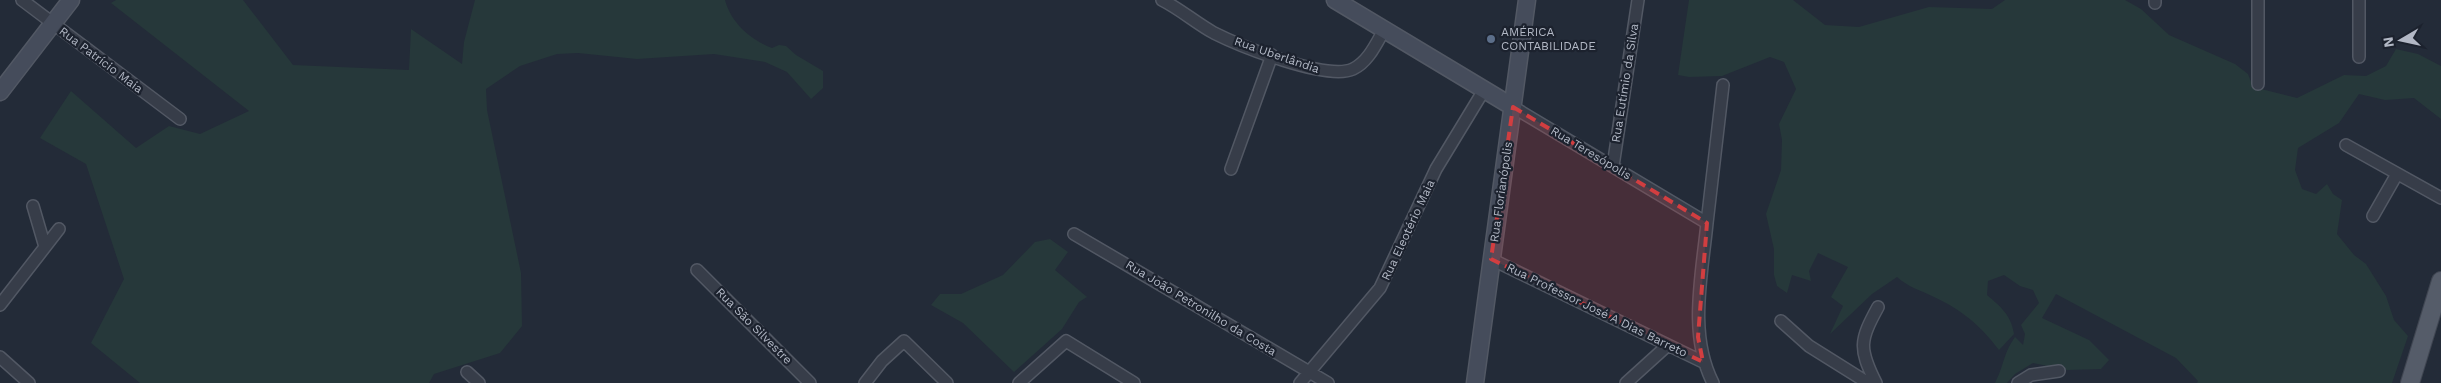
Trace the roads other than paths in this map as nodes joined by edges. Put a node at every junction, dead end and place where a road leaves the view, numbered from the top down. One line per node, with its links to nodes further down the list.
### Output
1 (22, 0): 9 (street, Rua Patrício Maia)
2 (71, 0): 9 (main road)
3 (1162, 0): 11 (street, Rua Uberlândia)
4 (1335, 0): 10 (main road, Rua Teresópolis)
5 (1527, 0): 17 (main road, Rua Florianópolis)
6 (1638, 0): 20 (street, Rua Eutímio da Silva)
7 (2258, 0): 13 (street)
8 (2359, 0): 12 (street)
9 (53, 23): 16 (main road); 18 (street, Rua Patrício Maia)
10 (1384, 30): 11 (street, Rua Uberlândia); 15 (main road, Rua Teresópolis)
11 (1272, 55): 21 (street)
12 (2359, 57)
13 (2258, 84)
14 (1723, 86): 26 (street)
15 (1484, 90): 17 (main road, Rua Teresópolis); 41 (street, Rua Eleotério Maia)
16 (0, 92)
17 (1513, 107): 20 (street, Rua Teresópolis); 30 (main road, Rua Florianópolis)
18 (180, 119)
19 (2346, 145): 22 (street)
20 (1612, 166): 26 (street, Rua Teresópolis)
21 (1231, 169)
22 (2397, 174): 23 (street); 25 (street)
23 (2441, 198)
24 (32, 206): 29 (street)
25 (2373, 216)
26 (1707, 222): 38 (street)
27 (59, 229): 29 (street)
28 (1074, 234): 41 (street, Rua João Petronilho da Costa)
29 (46, 248): 33 (street)
30 (1491, 258): 36 (street, Rua Professor José A Dias Barreto); 51 (main road, Rua Florianópolis)
31 (698, 270): 44 (street, Rua São Silvestre)
32 (2441, 281): 57 (main road)
33 (0, 305)
34 (1878, 307): 55 (street)
35 (1781, 321): 54 (street)
36 (1668, 345): 38 (street, Rua Professor José A Dias Barreto); 52 (street)
37 (0, 357): 42 (street)
38 (1703, 362): 53 (street)
39 (2059, 371): 56 (street)
40 (467, 372): 43 (street)
41 (1309, 372): 49 (street, Rua Eleotério Maia); 50 (street, Rua João Petronilho da Costa)
42 (29, 383)
43 (479, 383)
44 (810, 383)
45 (865, 383): 46 (street)
46 (947, 383)
47 (1019, 383): 48 (street)
48 (1134, 383)
49 (1300, 383)
50 (1328, 383)
51 (1475, 383)
52 (1626, 383)
53 (1713, 383)
54 (1868, 383)
55 (1876, 383)
56 (2018, 383)
57 (2410, 383)

